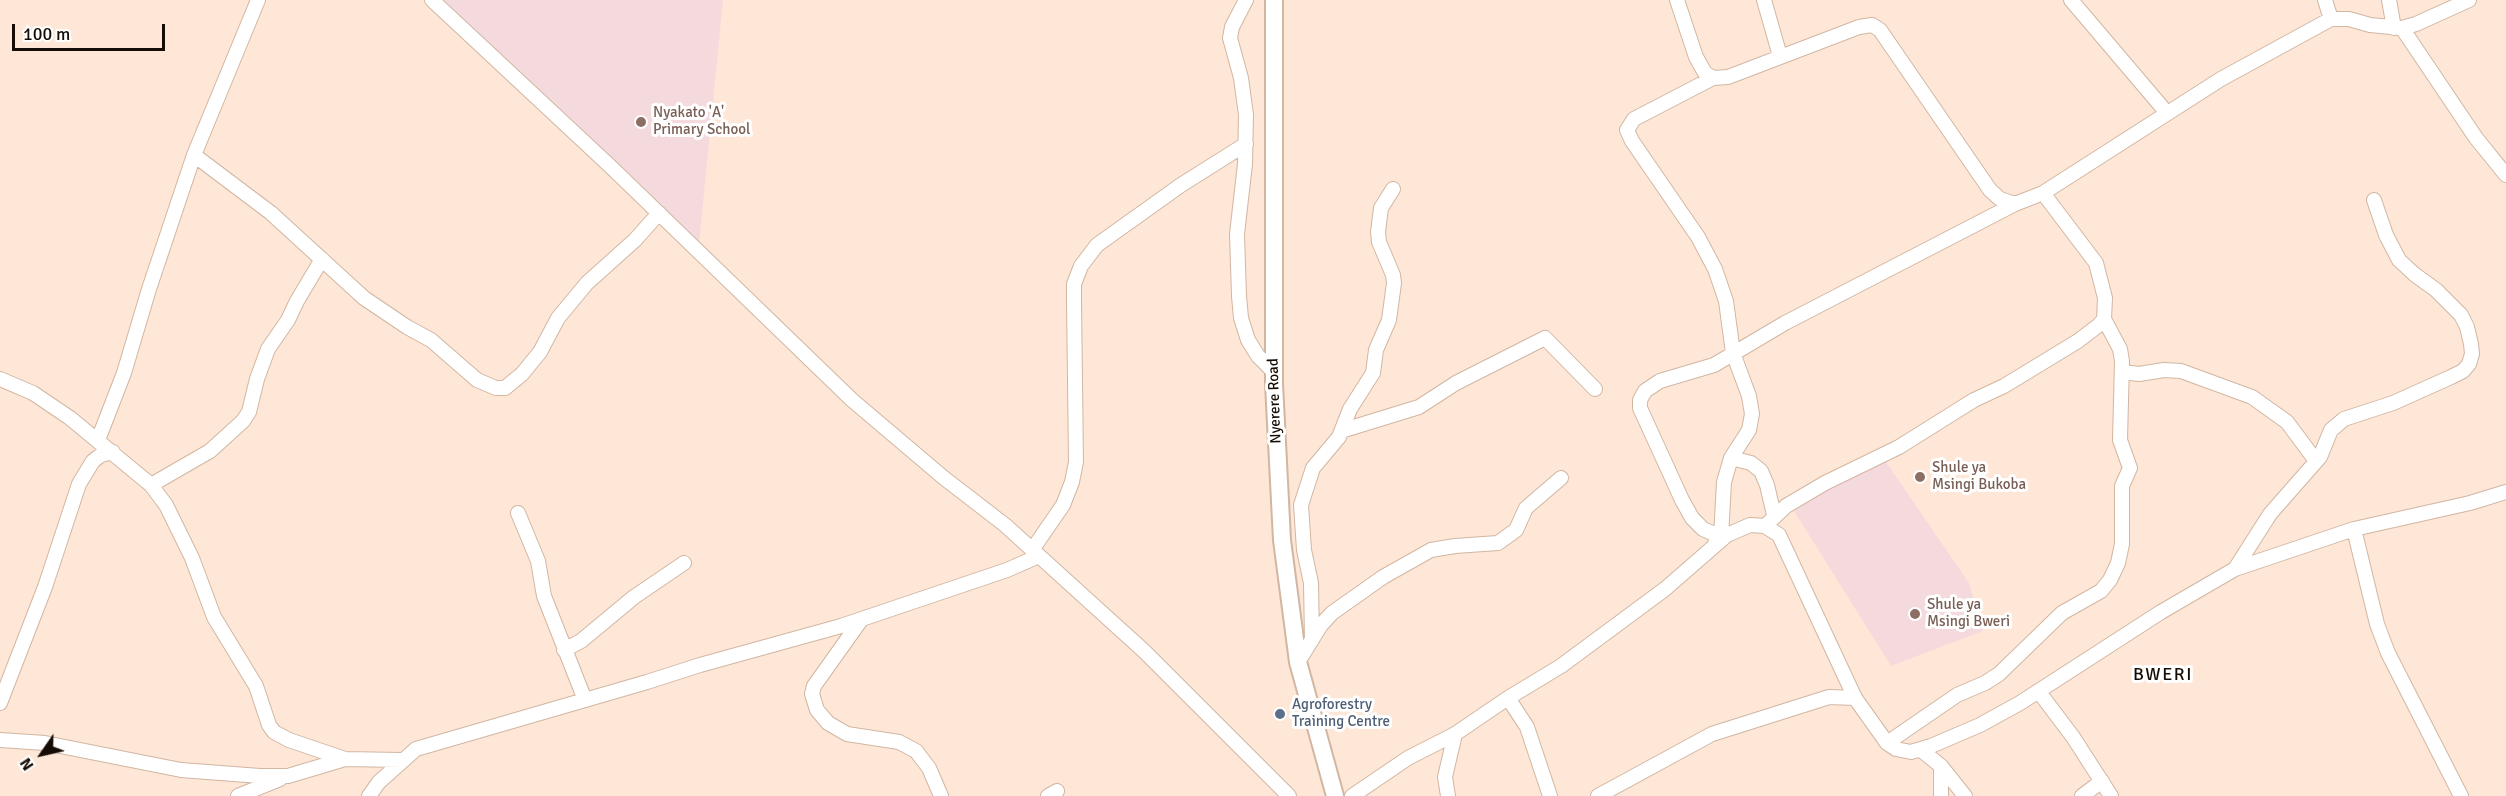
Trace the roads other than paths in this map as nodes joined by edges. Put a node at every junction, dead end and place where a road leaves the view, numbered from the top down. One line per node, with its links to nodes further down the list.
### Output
1 (258, 0): 17 (street)
2 (432, 0): 23 (street)
3 (1246, 0): 16 (street)
4 (1274, 0): 27 (main road, Nyerere Road)
5 (1677, 0): 14 (street)
6 (1764, 0): 13 (street)
7 (2071, 0): 15 (street)
8 (2325, 0): 11 (street)
9 (2389, 0): 12 (street)
10 (2469, 0): 12 (street)
11 (2331, 19): 12 (street); 15 (street)
12 (2398, 28): 18 (street)
13 (1780, 56): 14 (street); 22 (street)
14 (1713, 78): 26 (street)
15 (2167, 112): 20 (street)
16 (1246, 144): 27 (street); 44 (street)
17 (194, 155): 24 (street); 32 (street)
18 (2506, 175)
19 (1393, 189): 31 (street)
20 (2043, 193): 22 (street); 25 (street)
21 (2373, 200): 35 (street)
22 (2015, 204): 26 (street)
23 (659, 213): 24 (street); 44 (street)
24 (322, 260): 37 (street)
25 (2104, 319): 28 (street); 40 (street)
26 (1733, 353): 34 (street); 42 (street)
27 (1274, 372): 50 (main road, Nyerere Road)
28 (2122, 372): 35 (street); 58 (street)
29 (0, 379): 32 (street)
30 (1595, 388): 31 (street)
31 (1344, 430): 48 (street)
32 (98, 440): 33 (street)
33 (113, 452): 37 (street); 55 (street)
34 (1731, 458): 40 (street); 42 (street)
35 (2316, 461): 46 (street)
36 (1561, 478): 48 (street)
37 (151, 485): 60 (street)
38 (2506, 492): 41 (street)
39 (518, 513): 49 (street)
40 (1769, 520): 43 (street); 53 (street)
41 (2354, 529): 46 (street); 78 (street)
42 (1721, 537): 43 (street)
43 (1710, 548): 52 (street)
44 (1035, 553): 47 (street); 68 (street)
45 (684, 563): 49 (street)
46 (2235, 569): 51 (street)
47 (861, 620): 54 (street); 67 (street)
48 (1312, 640): 50 (street)
49 (564, 650): 54 (street)
50 (1298, 662): 69 (main road, Nyerere Road)
51 (2039, 692): 59 (street); 64 (street)
52 (1508, 698): 56 (street); 72 (street)
53 (1856, 698): 58 (street); 73 (street)
54 (585, 700): 61 (street)
55 (0, 703)
56 (1455, 734): 70 (street); 71 (street)
57 (1, 737): 63 (street)
58 (1887, 742): 59 (street)
59 (1921, 750): 62 (street)
60 (345, 759): 61 (street); 63 (street)
61 (401, 760): 66 (street)
62 (1941, 766): 74 (street); 75 (street)
63 (288, 776): 65 (street)
64 (2102, 781): 76 (street); 77 (street)
65 (238, 796)
66 (369, 796)
67 (941, 796)
68 (1289, 796)
69 (1335, 796)
70 (1352, 796)
71 (1448, 796)
72 (1550, 796)
73 (1598, 796)
74 (1941, 796)
75 (1965, 796)
76 (2082, 796)
77 (2111, 796)
78 (2461, 796)

